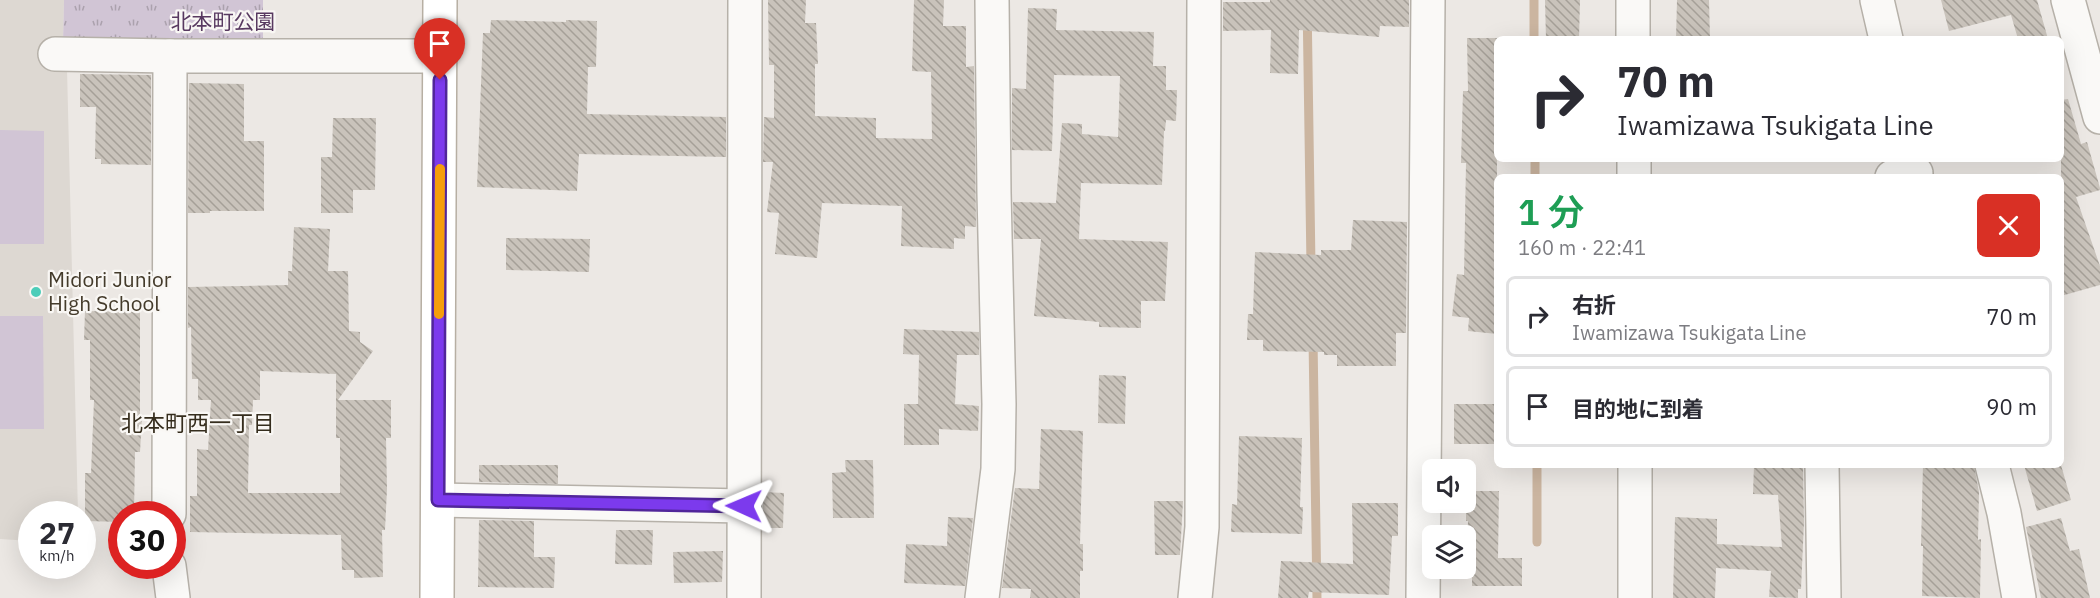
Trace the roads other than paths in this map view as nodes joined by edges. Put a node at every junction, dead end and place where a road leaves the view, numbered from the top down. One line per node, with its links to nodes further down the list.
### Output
1 (440, 0): 13 (main road)
2 (745, 0): 20 (street)
3 (992, 0): 25 (street)
4 (1204, 0): 26 (street)
5 (1428, 0): 27 (street)
6 (1633, 0): 9 (street)
7 (1877, 0): 10 (street)
8 (2068, 0): 14 (street)
9 (1633, 36)
10 (1885, 36)
11 (55, 54): 12 (street)
12 (170, 56): 13 (street); 19 (street)
13 (440, 56): 18 (main road)
14 (2100, 117)
15 (1635, 468): 28 (street)
16 (1822, 468): 29 (street)
17 (1993, 468): 30 (street)
18 (438, 500): 20 (street); 23 (main road)
19 (169, 501)
20 (744, 506): 24 (street)
21 (171, 579): 22 (street)
22 (173, 598)
23 (437, 598)
24 (744, 598)
25 (982, 598)
26 (1195, 598)
27 (1423, 598)
28 (1635, 598)
29 (1824, 598)
30 (2019, 598)

